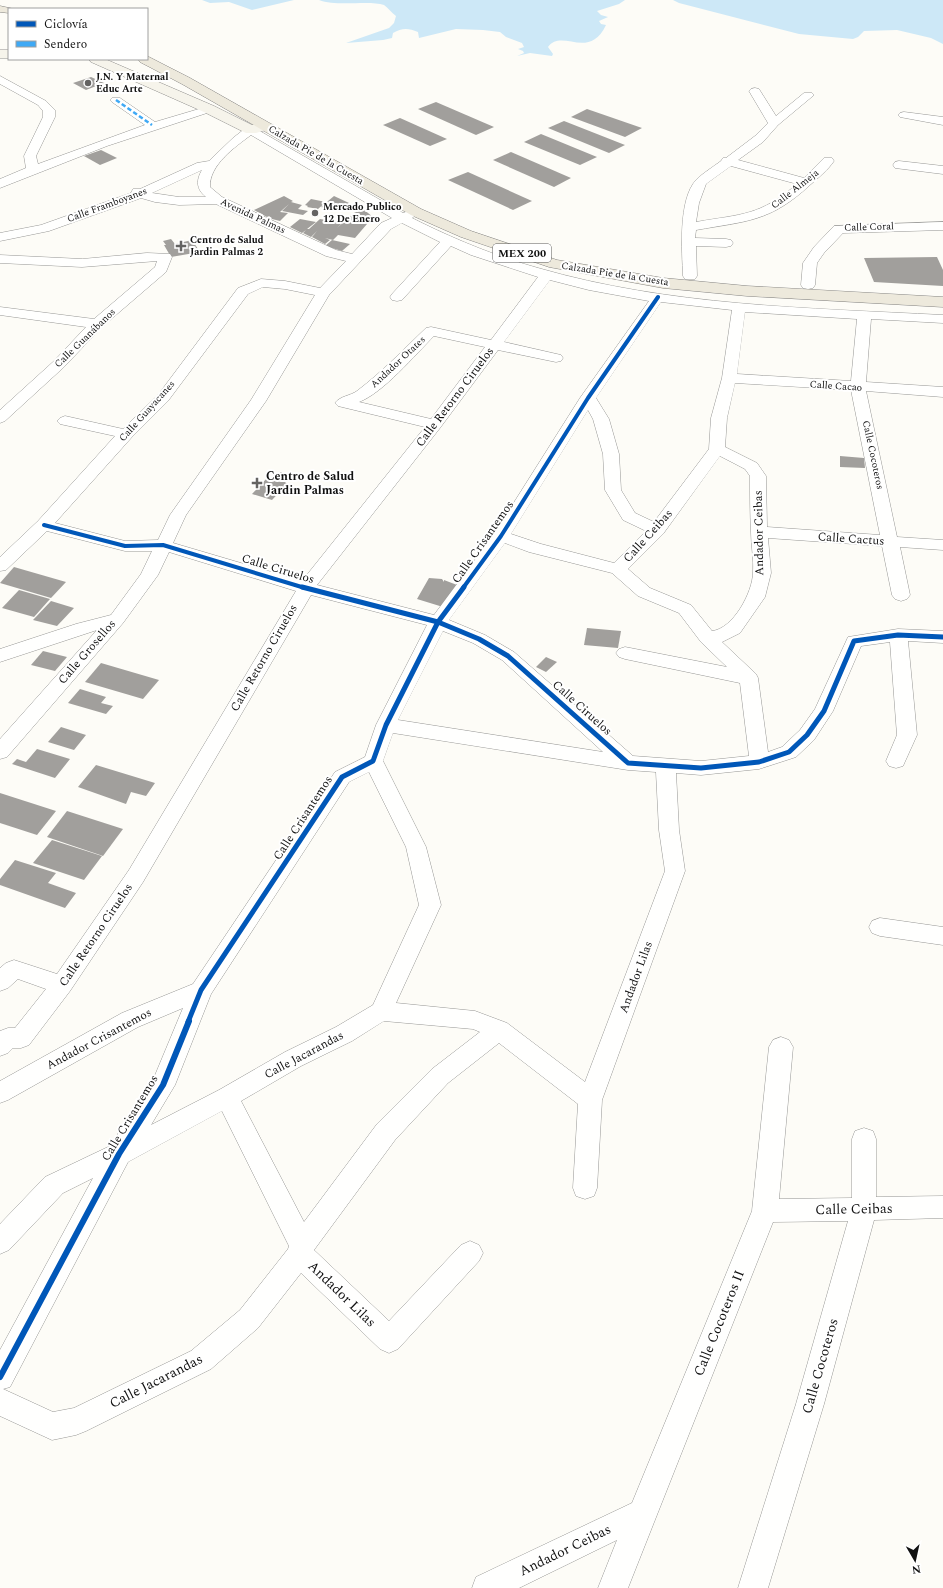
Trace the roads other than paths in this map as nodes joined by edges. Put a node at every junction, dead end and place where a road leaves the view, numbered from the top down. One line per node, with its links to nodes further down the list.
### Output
1 (148, 51): 22 (main road, Calzada Pie de la Cuesta)
2 (97, 60): 8 (main road)
3 (146, 60): 13 (main road, Calzada Pie de la Cuesta / MEX 200)
4 (0, 79): 18 (street)
5 (755, 91): 11 (street)
6 (808, 95): 11 (street)
7 (116, 100): 12 (street)
8 (208, 109): 12 (street); 13 (main road)
9 (904, 115): 10 (street)
10 (943, 121)
11 (774, 123): 14 (street)
12 (152, 125): 18 (street)
13 (257, 128): 16 (street, Avenida Palmas); 27 (main road, Calzada Pie de la Cuesta / MEX 200); 28 (street)
14 (728, 161): 20 (street); 29 (street)
15 (828, 161): 20 (street, Calle Almeja)
16 (212, 164): 24 (street, Calle Framboyanes); 25 (street, Avenida Palmas)
17 (899, 165): 19 (street)
18 (33, 170): 21 (street)
19 (943, 170)
20 (806, 182): 29 (street, Calle Almeja)
21 (0, 184)
22 (409, 192)
23 (104, 193): 24 (street)
24 (142, 193): 25 (street); 31 (street, Calle Framboyanes)
25 (218, 200): 36 (street, Avenida Palmas)
26 (430, 203): 38 (main road, Calzada Pie de la Cuesta / MEX 200)
27 (416, 212): 28 (street); 44 (main road, Calzada Pie de la Cuesta / MEX 200)
28 (400, 218): 32 (street); 36 (street)
29 (689, 226): 33 (street)
30 (943, 226): 39 (street, Calle Coral)
31 (0, 237)
32 (448, 240): 37 (street); 42 (street)
33 (689, 242): 34 (street); 38 (street)
34 (726, 243)
35 (0, 259): 49 (street, Calle Guanábanos)
36 (355, 259): 40 (street)
37 (546, 275): 43 (street); 50 (street, Calle Retorno Ciruelos)
38 (690, 276): 39 (main road, Calzada Pie de la Cuesta / MEX 200)
39 (808, 285): 41 (main road, Calzada Pie de la Cuesta / MEX 200)
40 (324, 293): 59 (street, Calle Guayacanes); 66 (street)
41 (943, 293)
42 (397, 297)
43 (658, 297): 45 (street); 55 (street, Calle Crisantemos)
44 (943, 302)
45 (739, 308): 47 (street); 52 (street)
46 (0, 311): 49 (street)
47 (864, 315): 48 (street); 53 (street, Calle Cocoteros)
48 (943, 319)
49 (97, 324): 56 (street, Calle Guanábanos)
50 (494, 344): 51 (street); 58 (street, Calle Retorno Ciruelos); 58 (street, Andador Otates)
51 (556, 358)
52 (729, 378): 53 (street, Calle Cacao); 60 (street)
53 (858, 387): 54 (street, Calle Cacao); 65 (street, Calle Cocoteros)
54 (943, 392)
55 (588, 398): 62 (street); 64 (street, Calle Crisantemos)
56 (0, 418)
57 (65, 421): 59 (street)
58 (435, 425): 70 (street, Calle Retorno Ciruelos)
59 (126, 434): 61 (street, Calle Guayacanes)
60 (716, 449): 62 (street, Calle Ceibas); 63 (street, Andador Ceibas)
61 (44, 524): 66 (street); 68 (street, Calle Guayacanes)
62 (657, 530): 69 (street, Calle Ceibas)
63 (759, 532): 65 (street, Calle Cactus); 76 (street, Andador Ceibas)
64 (501, 536): 69 (street); 73 (street, Calle Crisantemos)
65 (891, 542): 67 (street, Calle Cactus); 71 (street, Calle Cocoteros)
66 (163, 545): 70 (street, Calle Ciruelos); 72 (street, Calle Grosellos)
67 (943, 545)
68 (0, 566)
69 (618, 569): 76 (street, Calle Ceibas)
70 (306, 588): 73 (street, Calle Ciruelos); 90 (street, Calle Retorno Ciruelos)
71 (901, 595)
72 (117, 619): 78 (street); 81 (street, Calle Grosellos)
73 (438, 622): 80 (street, Calle Crisantemos); 84 (street, Calle Ciruelos)
74 (898, 635): 75 (street); 83 (street); 85 (street)
75 (943, 637)
76 (707, 638): 79 (street, Calle Ceibas)
77 (625, 653): 79 (street)
78 (0, 656)
79 (749, 678): 85 (street)
80 (386, 725): 82 (street, Calle Crisantemos); 84 (street)
81 (0, 752)
82 (373, 761): 91 (street, Calle Crisantemos); 92 (street)
83 (896, 761)
84 (628, 762): 86 (street)
85 (760, 762): 86 (street)
86 (666, 765): 98 (street, Andador Lilas)
87 (880, 927): 88 (street)
88 (943, 936)
89 (0, 982): 90 (street)
90 (62, 985): 94 (street, Calle Retorno Ciruelos)
91 (201, 990): 96 (street, Andador Crisantemos); 100 (street, Calle Crisantemos)
92 (381, 1012): 93 (street); 97 (street, Calle Jacarandas)
93 (499, 1030): 98 (street); 106 (street, Calle Jacarandas)
94 (0, 1046)
95 (781, 1047): 104 (street, Calle Cocoteros II)
96 (0, 1093)
97 (227, 1097): 100 (street, Calle Jacarandas); 106 (street, Andador Lilas)
98 (590, 1100): 101 (street, Andador Lilas)
99 (864, 1139): 103 (street, Calle Cocoteros)
100 (119, 1154): 105 (street, Calle Jacarandas); 108 (street, Calle Crisantemos)
101 (585, 1188)
102 (943, 1207): 103 (street, Calle Ceibas)
103 (864, 1209): 104 (street, Calle Ceibas); 113 (street, Calle Cocoteros)
104 (764, 1211): 110 (street, Calle Cocoteros II)
105 (0, 1242)
106 (301, 1249): 107 (street, Andador Lilas); 109 (street, Calle Jacarandas)
107 (470, 1253)
108 (0, 1377)
109 (0, 1402)
110 (642, 1513): 111 (street, Andador Ceibas); 112 (street, Calle Cocoteros II)
111 (487, 1588)
112 (614, 1588)
113 (753, 1588)

